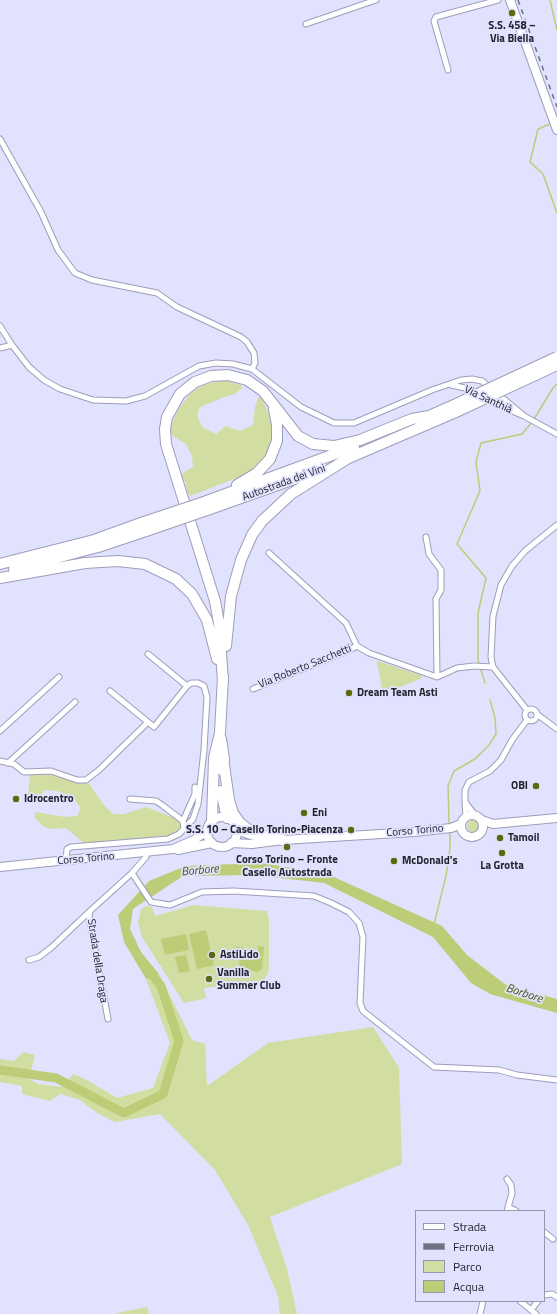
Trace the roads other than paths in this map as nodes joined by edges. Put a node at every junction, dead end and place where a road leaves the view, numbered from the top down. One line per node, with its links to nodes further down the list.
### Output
1 (376, 0): 4 (street)
2 (498, 0): 5 (street)
3 (510, 0): 6 (main road)
4 (306, 24)
5 (448, 70)
6 (557, 130)
7 (0, 139): 13 (street)
8 (0, 326): 9 (street)
9 (12, 345): 10 (street); 13 (street)
10 (0, 348)
11 (557, 357): 16 (highway, Autostrada dei Vini, bridge)
12 (557, 365): 16 (highway, Autostrada dei Vini, bridge)
13 (252, 369): 14 (street)
14 (446, 385): 18 (street, Via Santhià); 18 (street, Via Santhià)
15 (272, 403): 17 (highway); 21 (highway); 34 (highway)
16 (455, 409): 17 (highway, Autostrada dei Vini); 20 (highway, Autostrada dei Vini)
17 (429, 416): 21 (highway, Autostrada dei Vini)
18 (524, 416): 19 (street, Via Santhià)
19 (557, 434)
20 (350, 457): 21 (highway, Autostrada dei Vini); 34 (highway)
21 (205, 506): 23 (highway, Autostrada dei Vini, bridge)
22 (557, 525): 31 (street)
23 (145, 527): 26 (highway, Autostrada dei Vini); 27 (highway, Autostrada dei Vini)
24 (426, 537): 32 (street)
25 (269, 553): 29 (street)
26 (0, 564)
27 (0, 572)
28 (0, 578): 34 (highway)
29 (357, 646): 32 (street); 36 (street, Via Roberto Sacchetti)
30 (148, 654): 35 (street)
31 (490, 667): 32 (street); 39 (street)
32 (437, 677)
33 (59, 678): 44 (street)
34 (223, 682): 45 (highway)
35 (187, 686): 42 (street); 60 (street)
36 (253, 689)
37 (110, 691): 42 (street)
38 (75, 702): 47 (street)
39 (527, 710): 40 (street); 41 (street)
40 (538, 715): 41 (street); 43 (street)
41 (527, 720): 51 (street)
42 (148, 722): 47 (street)
43 (557, 729)
44 (0, 731)
45 (220, 733): 48 (highway); 57 (highway)
46 (0, 760): 47 (street)
47 (8, 762)
48 (224, 765): 53 (highway); 64 (highway)
49 (195, 786): 56 (street)
50 (130, 799): 56 (street)
51 (465, 802): 52 (street); 52 (street)
52 (470, 816): 55 (main road, Corso Torino); 59 (main road)
53 (227, 818): 57 (main road); 61 (main road)
54 (557, 818): 58 (main road, Corso Torino)
55 (482, 820): 58 (main road, Corso Torino); 62 (main road)
56 (183, 821): 60 (street)
57 (212, 821): 63 (main road)
58 (493, 824): 62 (main road, Corso Torino)
59 (462, 828): 62 (main road, Corso Torino); 64 (main road, Corso Torino)
60 (184, 829): 69 (street)
61 (236, 830): 64 (main road, Corso Torino); 66 (main road)
62 (483, 830)
63 (207, 831): 65 (main road); 67 (main road, Corso Torino)
64 (283, 840): 66 (main road, Corso Torino)
65 (212, 842): 66 (main road, Corso Torino); 67 (main road, Corso Torino)
66 (232, 843)
67 (173, 849): 68 (main road, Corso Torino)
68 (145, 853): 69 (main road, Corso Torino); 71 (street, Strada della Draga)
69 (66, 860): 70 (main road, Corso Torino)
70 (0, 867)
71 (132, 873): 72 (street, Strada della Draga); 75 (street)
72 (90, 911): 73 (street); 74 (street, Strada della Draga)
73 (29, 960)
74 (108, 1019)
75 (557, 1080)
76 (507, 1179): 77 (street)
77 (508, 1209)
78 (545, 1233): 79 (street)
79 (553, 1239)
80 (545, 1295): 81 (street)
81 (557, 1297)
82 (483, 1302): 86 (street)
83 (521, 1302): 85 (street)
84 (538, 1302): 85 (street)
85 (534, 1312)
86 (480, 1314)

